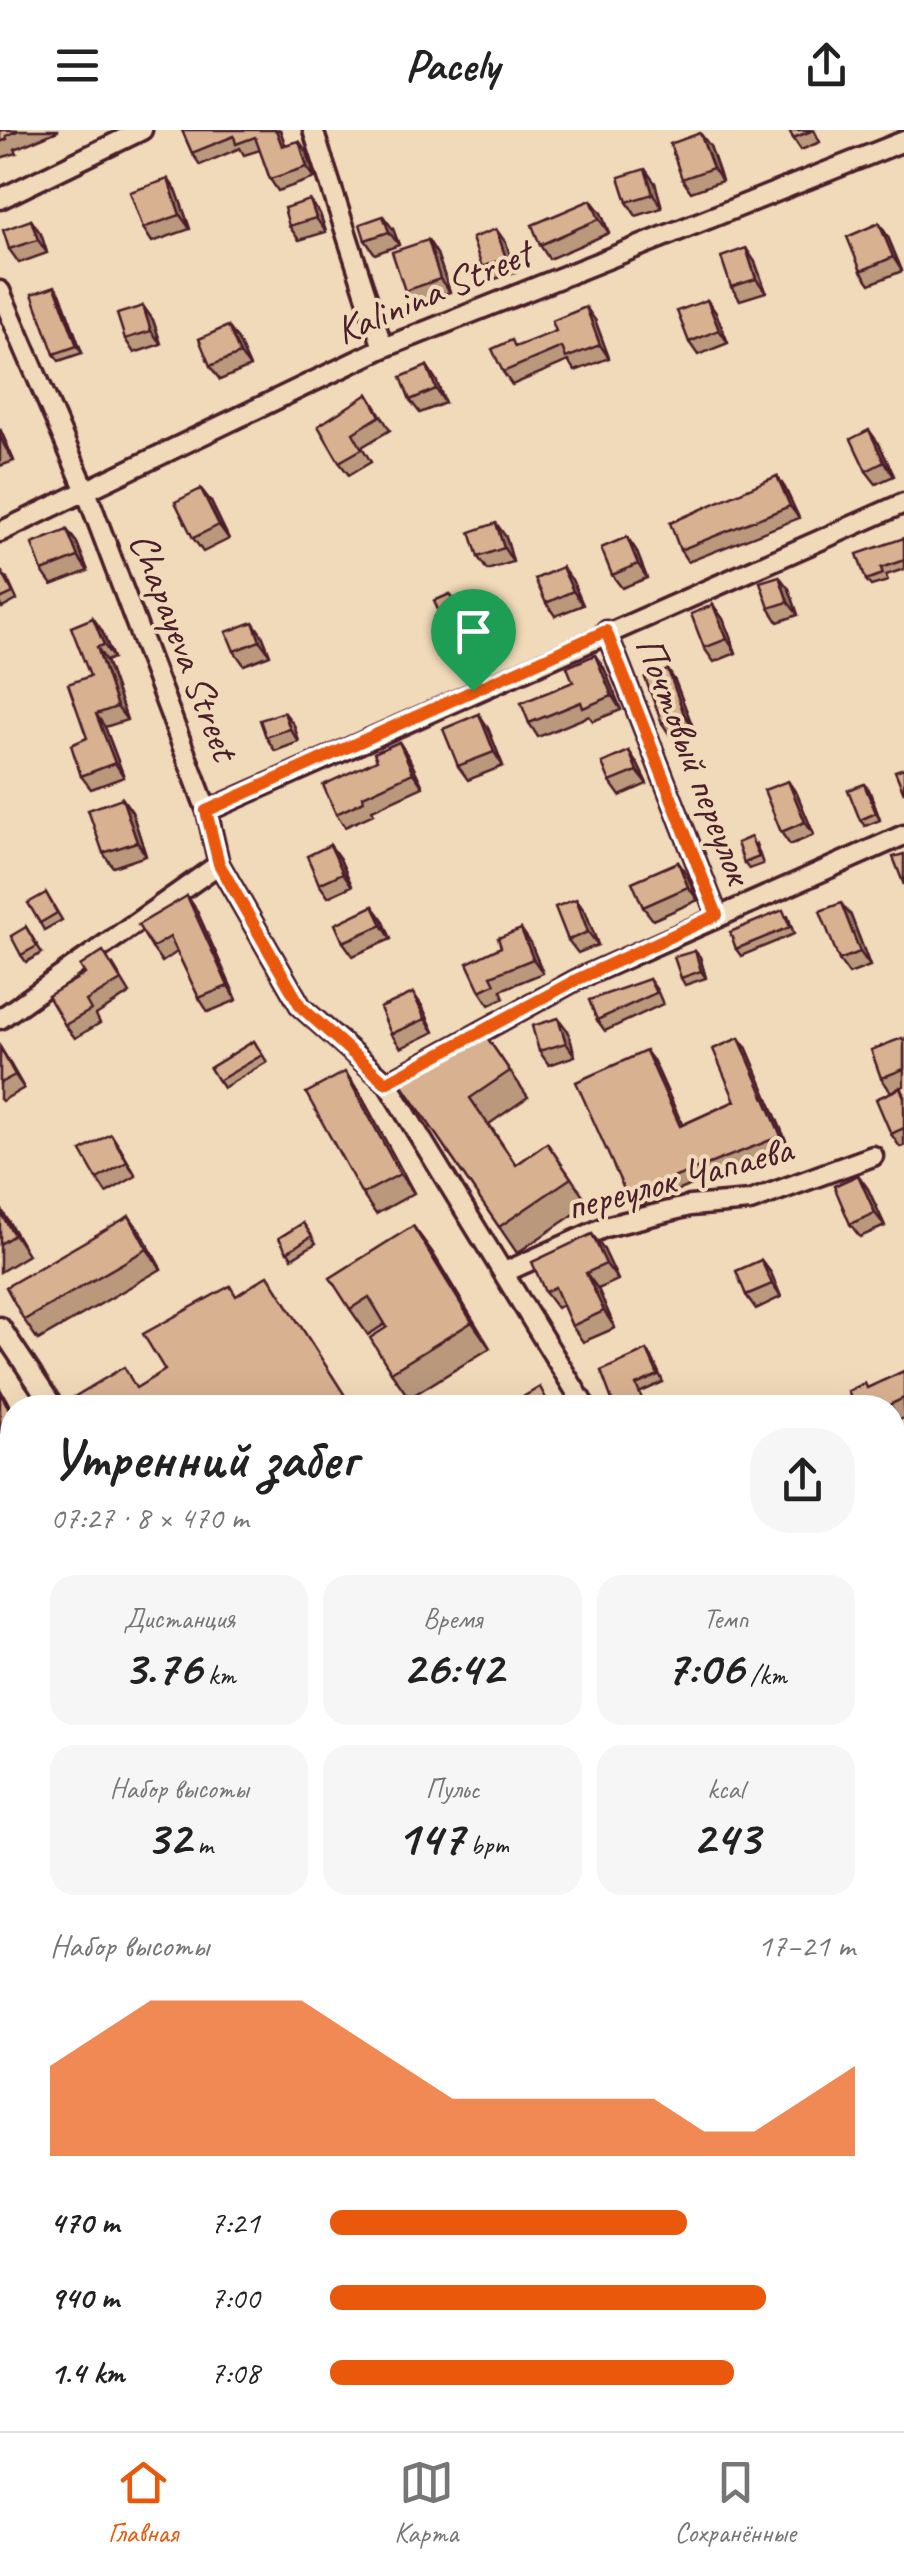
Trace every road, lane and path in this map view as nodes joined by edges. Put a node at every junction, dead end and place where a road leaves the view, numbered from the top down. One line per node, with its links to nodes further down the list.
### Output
1 (142, 130): 4 (street)
2 (314, 130): 6 (street)
3 (904, 140): 6 (street, Kalinina Street)
4 (0, 199)
5 (0, 291): 7 (street, Chapayeva Street)
6 (383, 348): 7 (street, Kalinina Street)
7 (86, 491): 9 (street, Kalinina Street); 11 (street, Chapayeva Street)
8 (904, 503): 10 (street)
9 (0, 532)
10 (606, 631): 11 (street); 14 (street, Почтовый переулок)
11 (206, 811): 13 (street, Chapayeva Street)
12 (904, 834): 14 (street)
13 (219, 864): 15 (street); 16 (street, Chapayeva Street)
14 (717, 915): 16 (street)
15 (0, 1019)
16 (386, 1083): 18 (street, Chapayeva Street)
17 (872, 1156): 18 (street, переулок Чапаева)
18 (505, 1272): 21 (street, Chapayeva Street)
19 (0, 1327): 20 (street)
20 (45, 1395)
21 (578, 1395)

